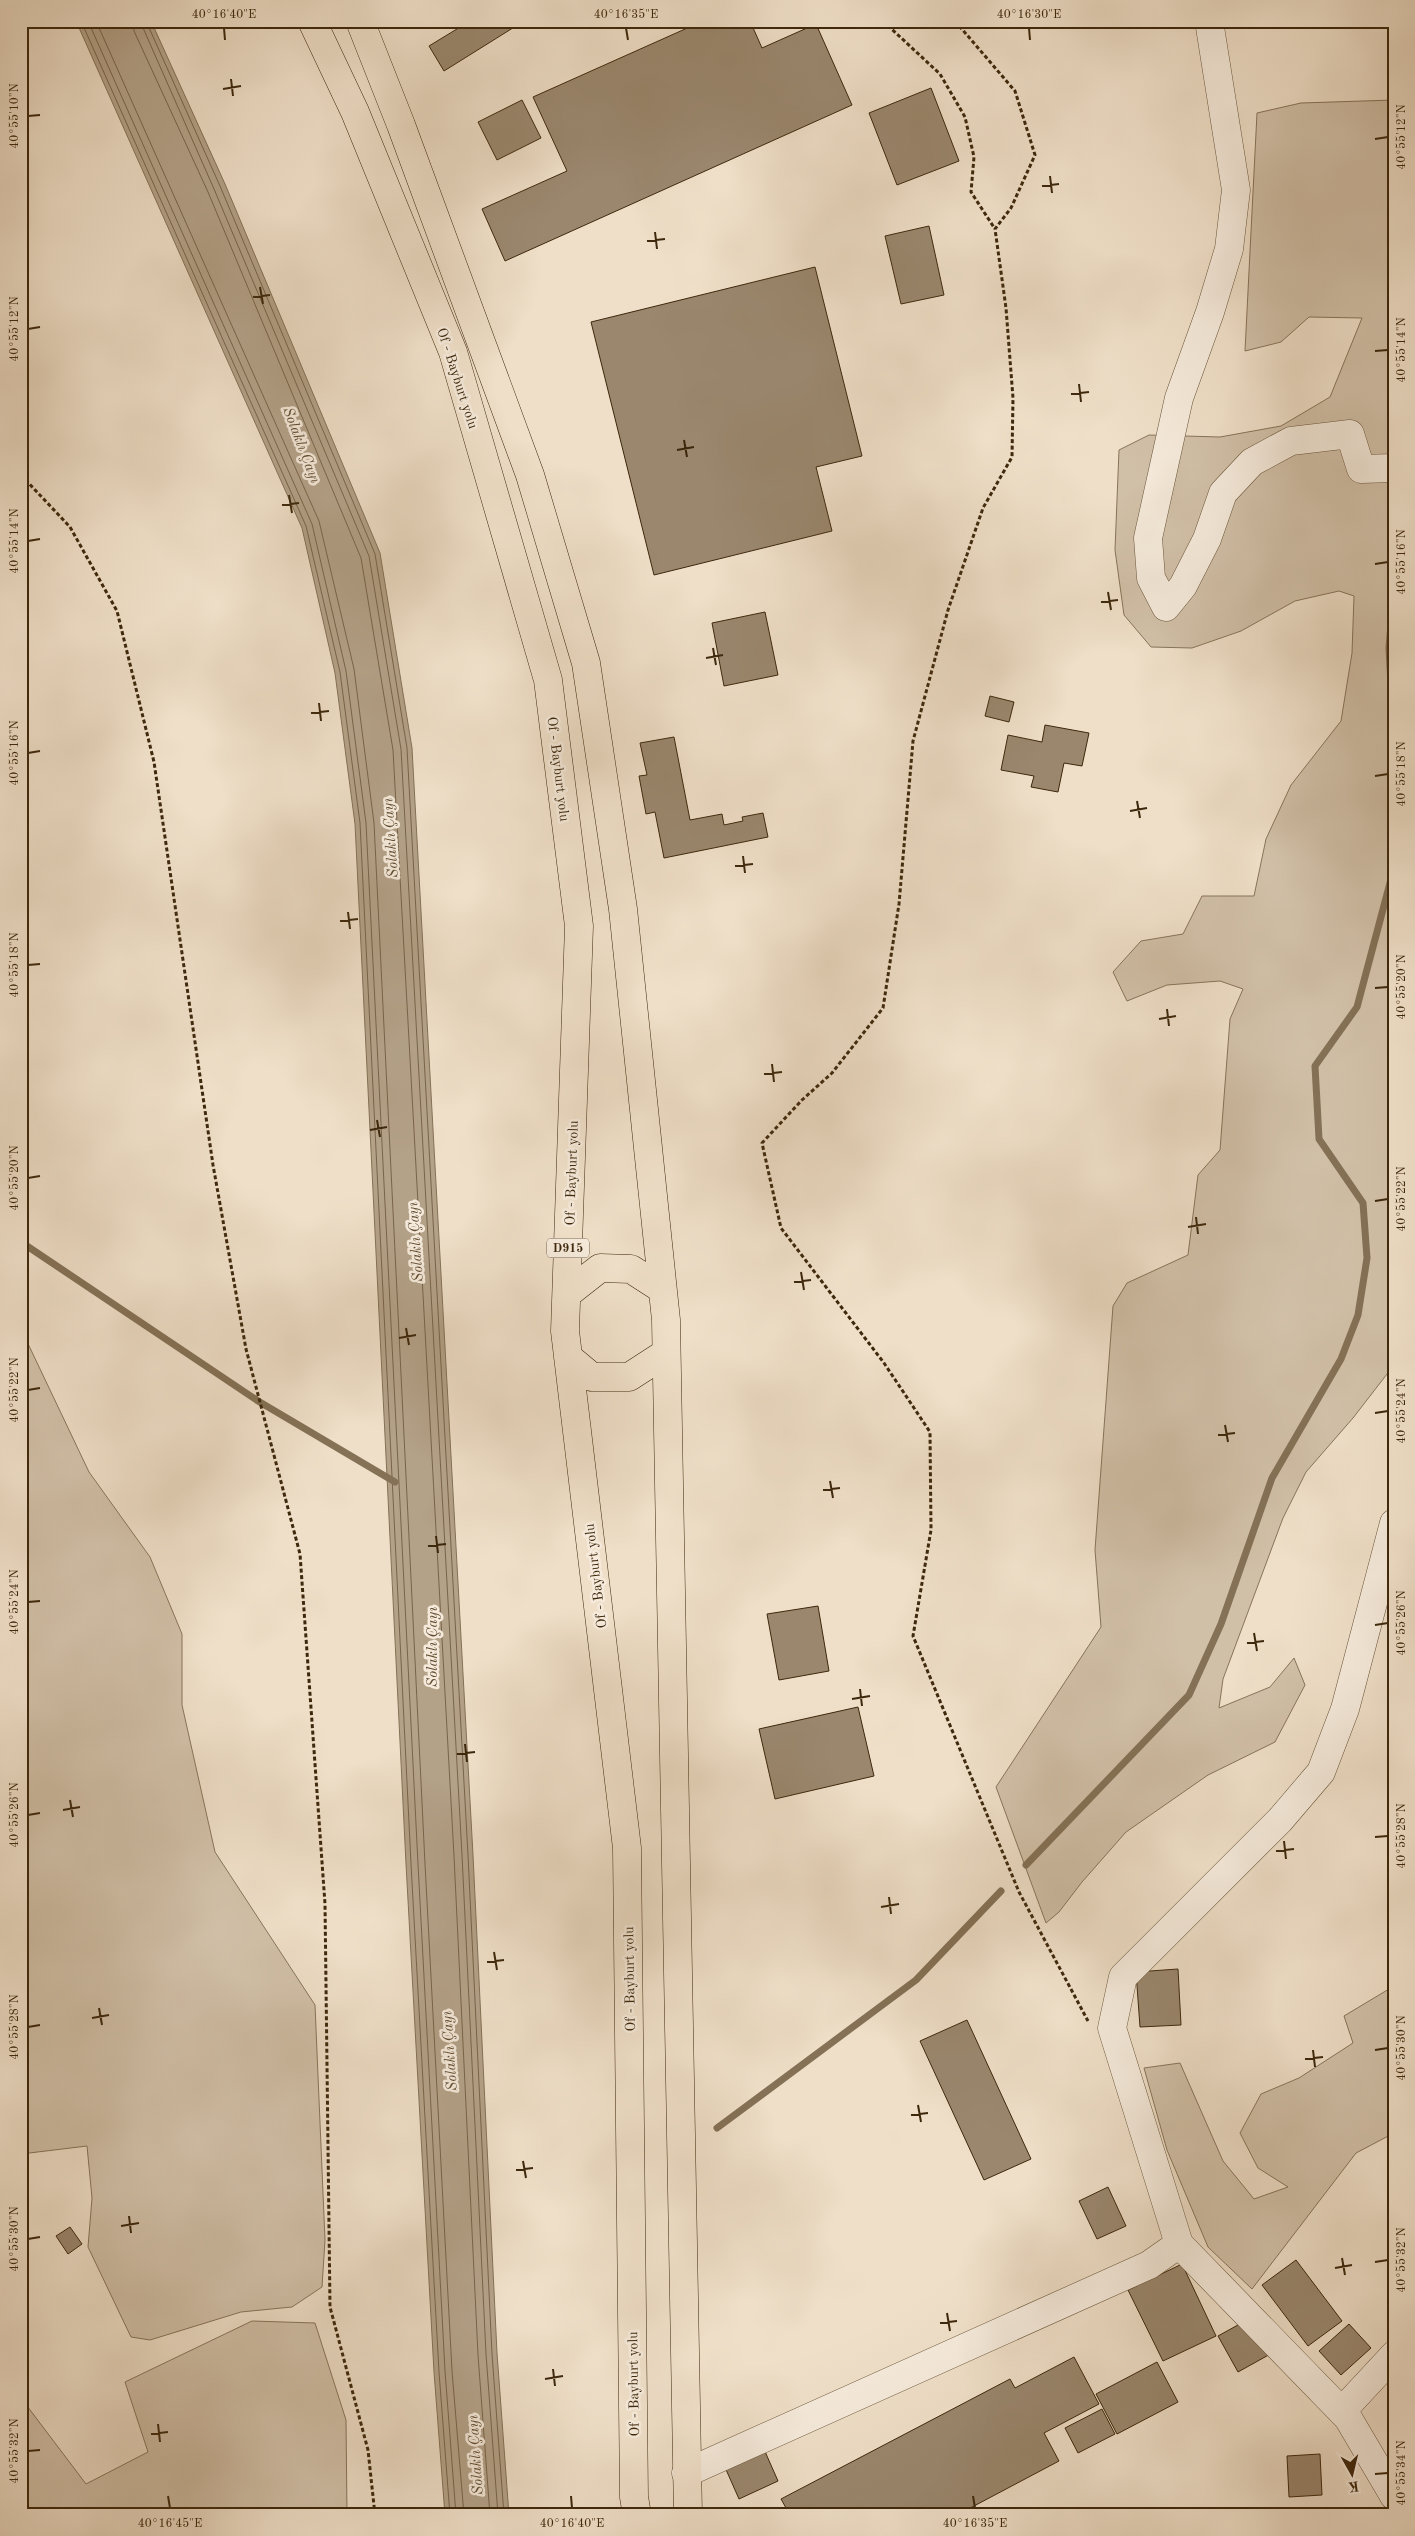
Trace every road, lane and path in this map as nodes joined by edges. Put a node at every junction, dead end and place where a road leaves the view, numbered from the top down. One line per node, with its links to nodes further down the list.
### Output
1 (312, 21): 10 (highway, Of - Bayburt yolu / D915)
2 (360, 21): 9 (highway)
3 (883, 21): 6 (path)
4 (955, 21): 6 (path)
5 (1210, 21): 7 (street)
6 (995, 229): 14 (path)
7 (1394, 468)
8 (21, 475): 20 (path)
9 (662, 1289): 10 (highway); 11 (highway)
10 (566, 1294): 12 (highway, Of - Bayburt yolu / D915)
11 (666, 1353): 12 (highway); 18 (highway)
12 (568, 1357): 21 (highway, Of - Bayburt yolu / D915)
13 (1394, 1523): 15 (street)
14 (1092, 2030)
15 (1179, 2244): 17 (street); 18 (street)
16 (1394, 2355): 17 (street)
17 (1342, 2410): 19 (street)
18 (686, 2473): 22 (highway)
19 (1394, 2496)
20 (375, 2515)
21 (636, 2515)
22 (688, 2515)

